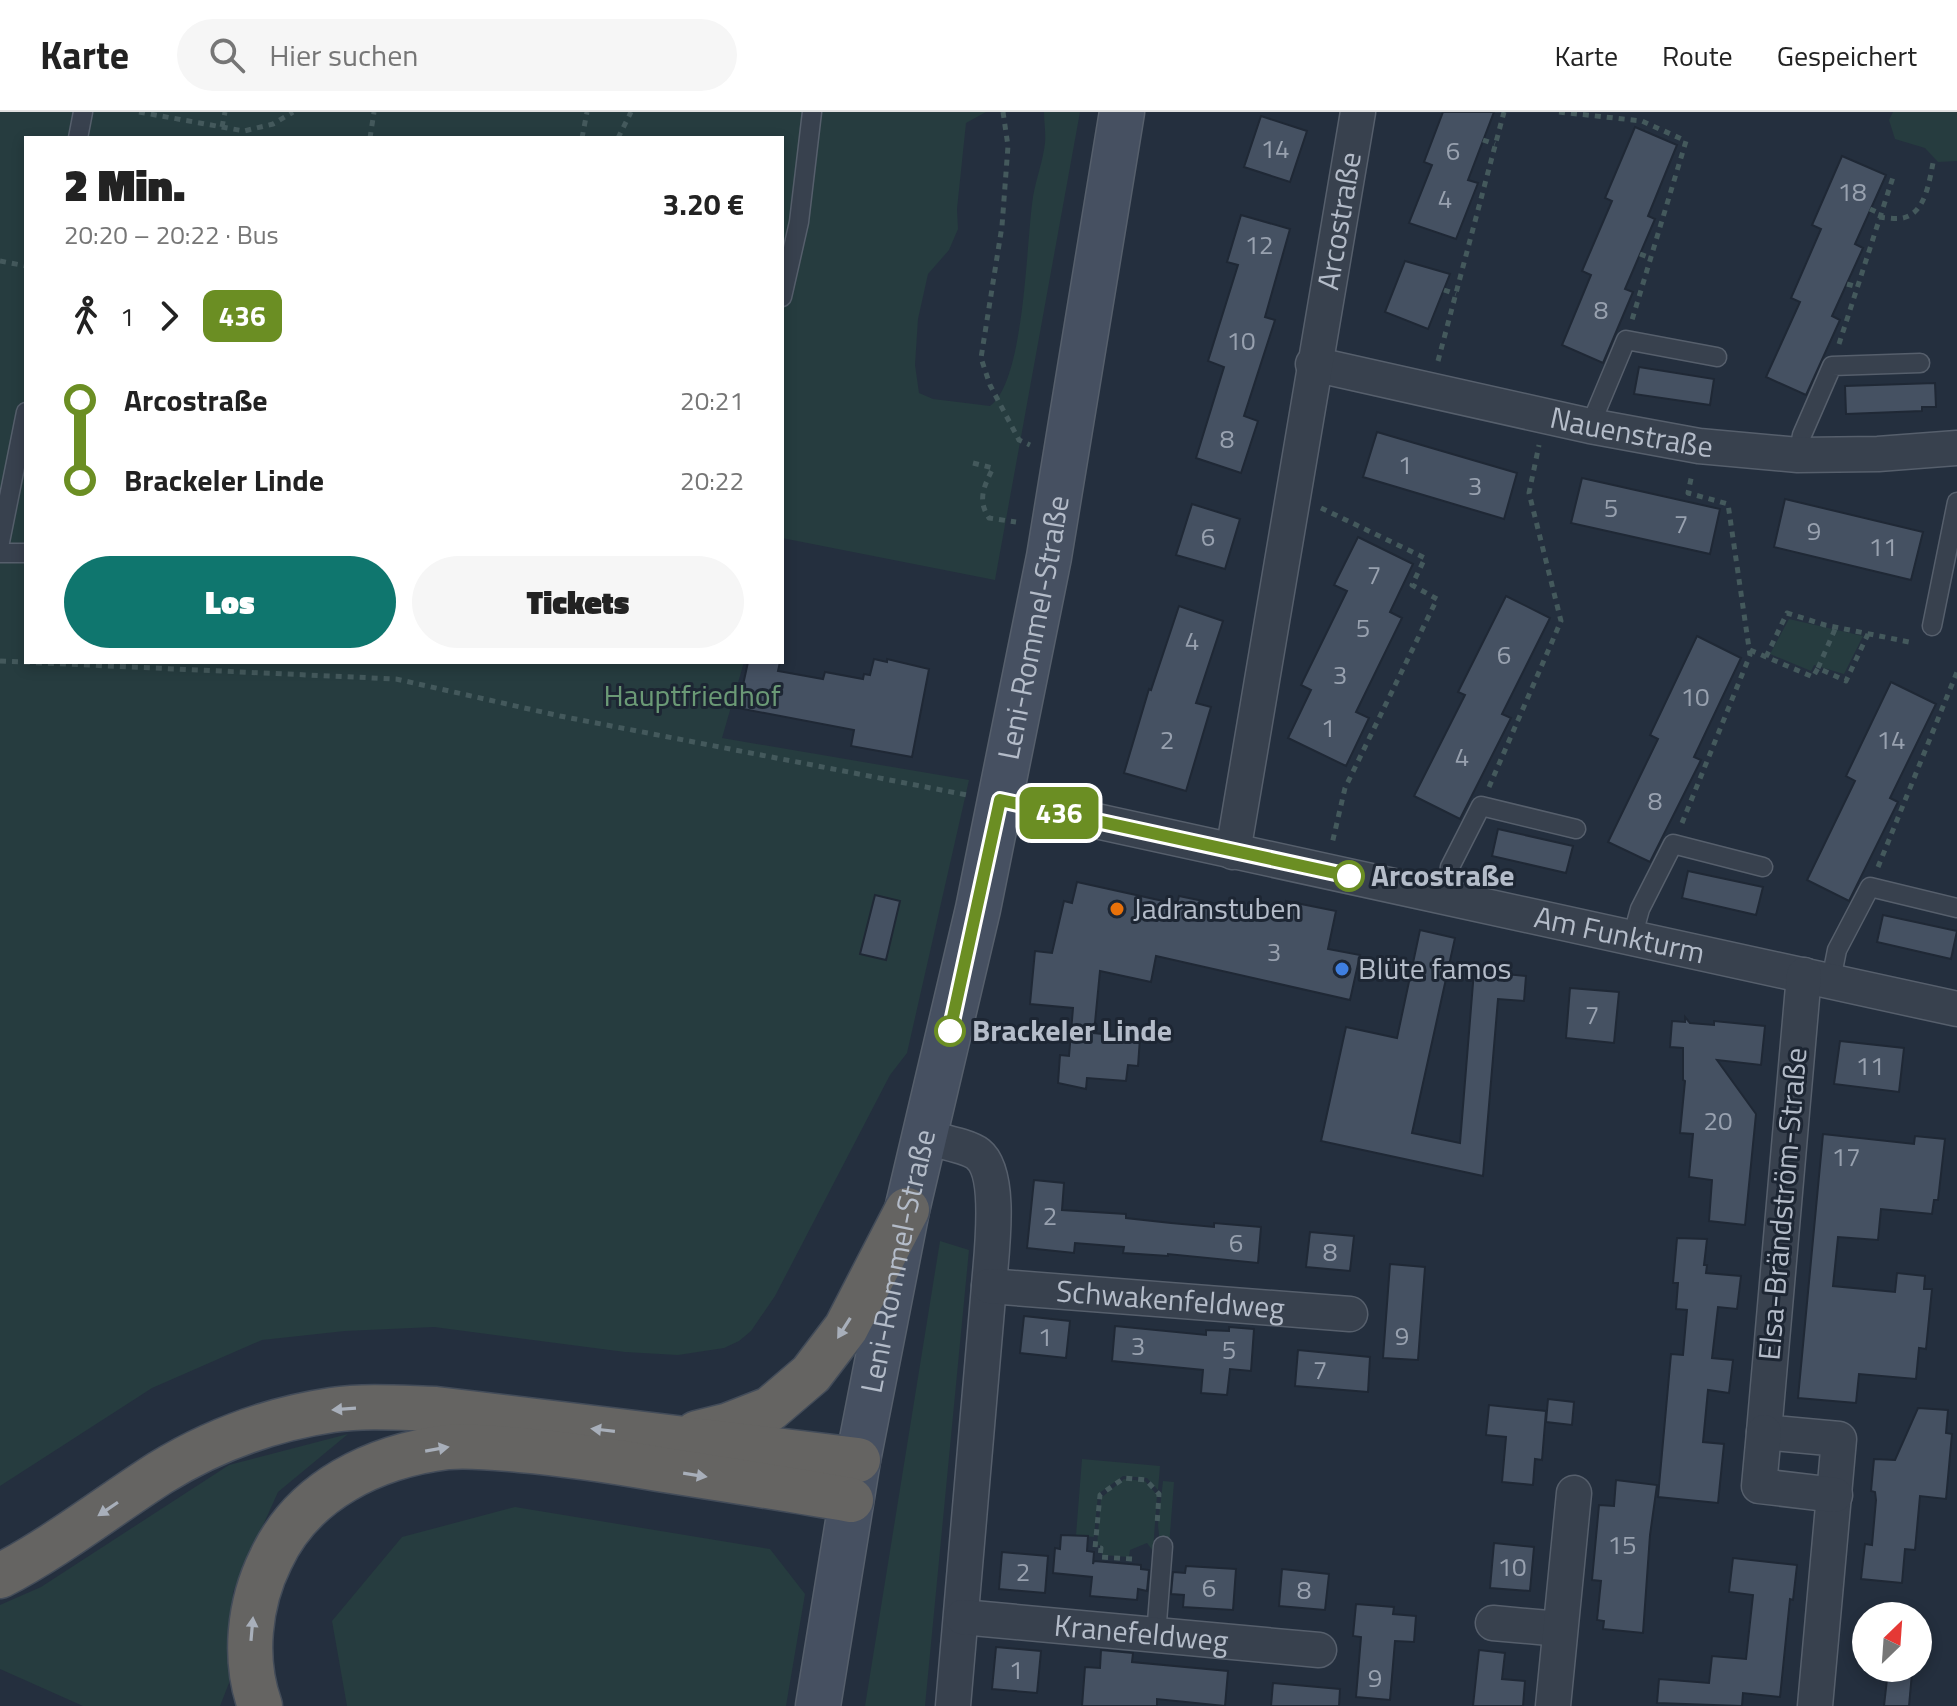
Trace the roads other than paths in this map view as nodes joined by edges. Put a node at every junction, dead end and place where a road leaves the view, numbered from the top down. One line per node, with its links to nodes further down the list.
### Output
1 (83, 112): 5 (lane)
2 (812, 112): 6 (lane)
3 (1122, 112): 19 (main road, Leni-Rommel-Straße)
4 (1358, 112): 9 (street, Arcostraße)
5 (78, 136)
6 (784, 288)
7 (1717, 357): 11 (lane)
8 (1920, 363): 13 (lane)
9 (1313, 364): 11 (street, Nauenstraße); 21 (street, Arcostraße)
10 (24, 422): 15 (lane)
11 (1590, 426): 13 (street, Nauenstraße)
12 (1957, 448): 13 (street, Nauenstraße)
13 (1798, 455)
14 (1957, 502): 18 (lane)
15 (0, 542)
16 (0, 553): 17 (lane)
17 (24, 553)
18 (1932, 626)
19 (1000, 800): 21 (street, Am Funkturm); 28 (main road, Leni-Rommel-Straße)
20 (1576, 829): 23 (lane)
21 (1233, 852): 23 (street, Am Funkturm)
22 (1763, 867): 25 (lane)
23 (1445, 897): 25 (street, Am Funkturm)
24 (1957, 908): 26 (lane)
25 (1632, 938): 26 (street, Am Funkturm)
26 (1817, 978): 27 (street, Am Funkturm); 32 (street, Elsa-Brändström-Straße)
27 (1957, 1009)
28 (925, 1137): 29 (main road, Leni-Rommel-Straße); 30 (street)
29 (907, 1210): 33 (highway, one-way to 33); 34 (main road, Leni-Rommel-Straße)
30 (989, 1286): 31 (street, Schwakenfeldweg); 39 (street)
31 (1350, 1314)
32 (1764, 1432): 36 (street, Elsa-Brändström-Straße); 36 (street)
33 (681, 1437): 34 (highway); 38 (highway, one-way to 38)
34 (854, 1480): 44 (highway, one-way to 34); 45 (main road, Leni-Rommel-Straße)
35 (1574, 1493): 41 (street)
36 (1835, 1495): 48 (street)
37 (1163, 1546): 42 (lane)
38 (0, 1576)
39 (962, 1617): 42 (street, Kranefeldweg); 46 (street)
40 (1493, 1623): 41 (street)
41 (1560, 1629): 47 (street)
42 (1156, 1635): 43 (street, Kranefeldweg)
43 (1319, 1650)
44 (260, 1706)
45 (818, 1706)
46 (953, 1706)
47 (1553, 1706)
48 (1815, 1706)

